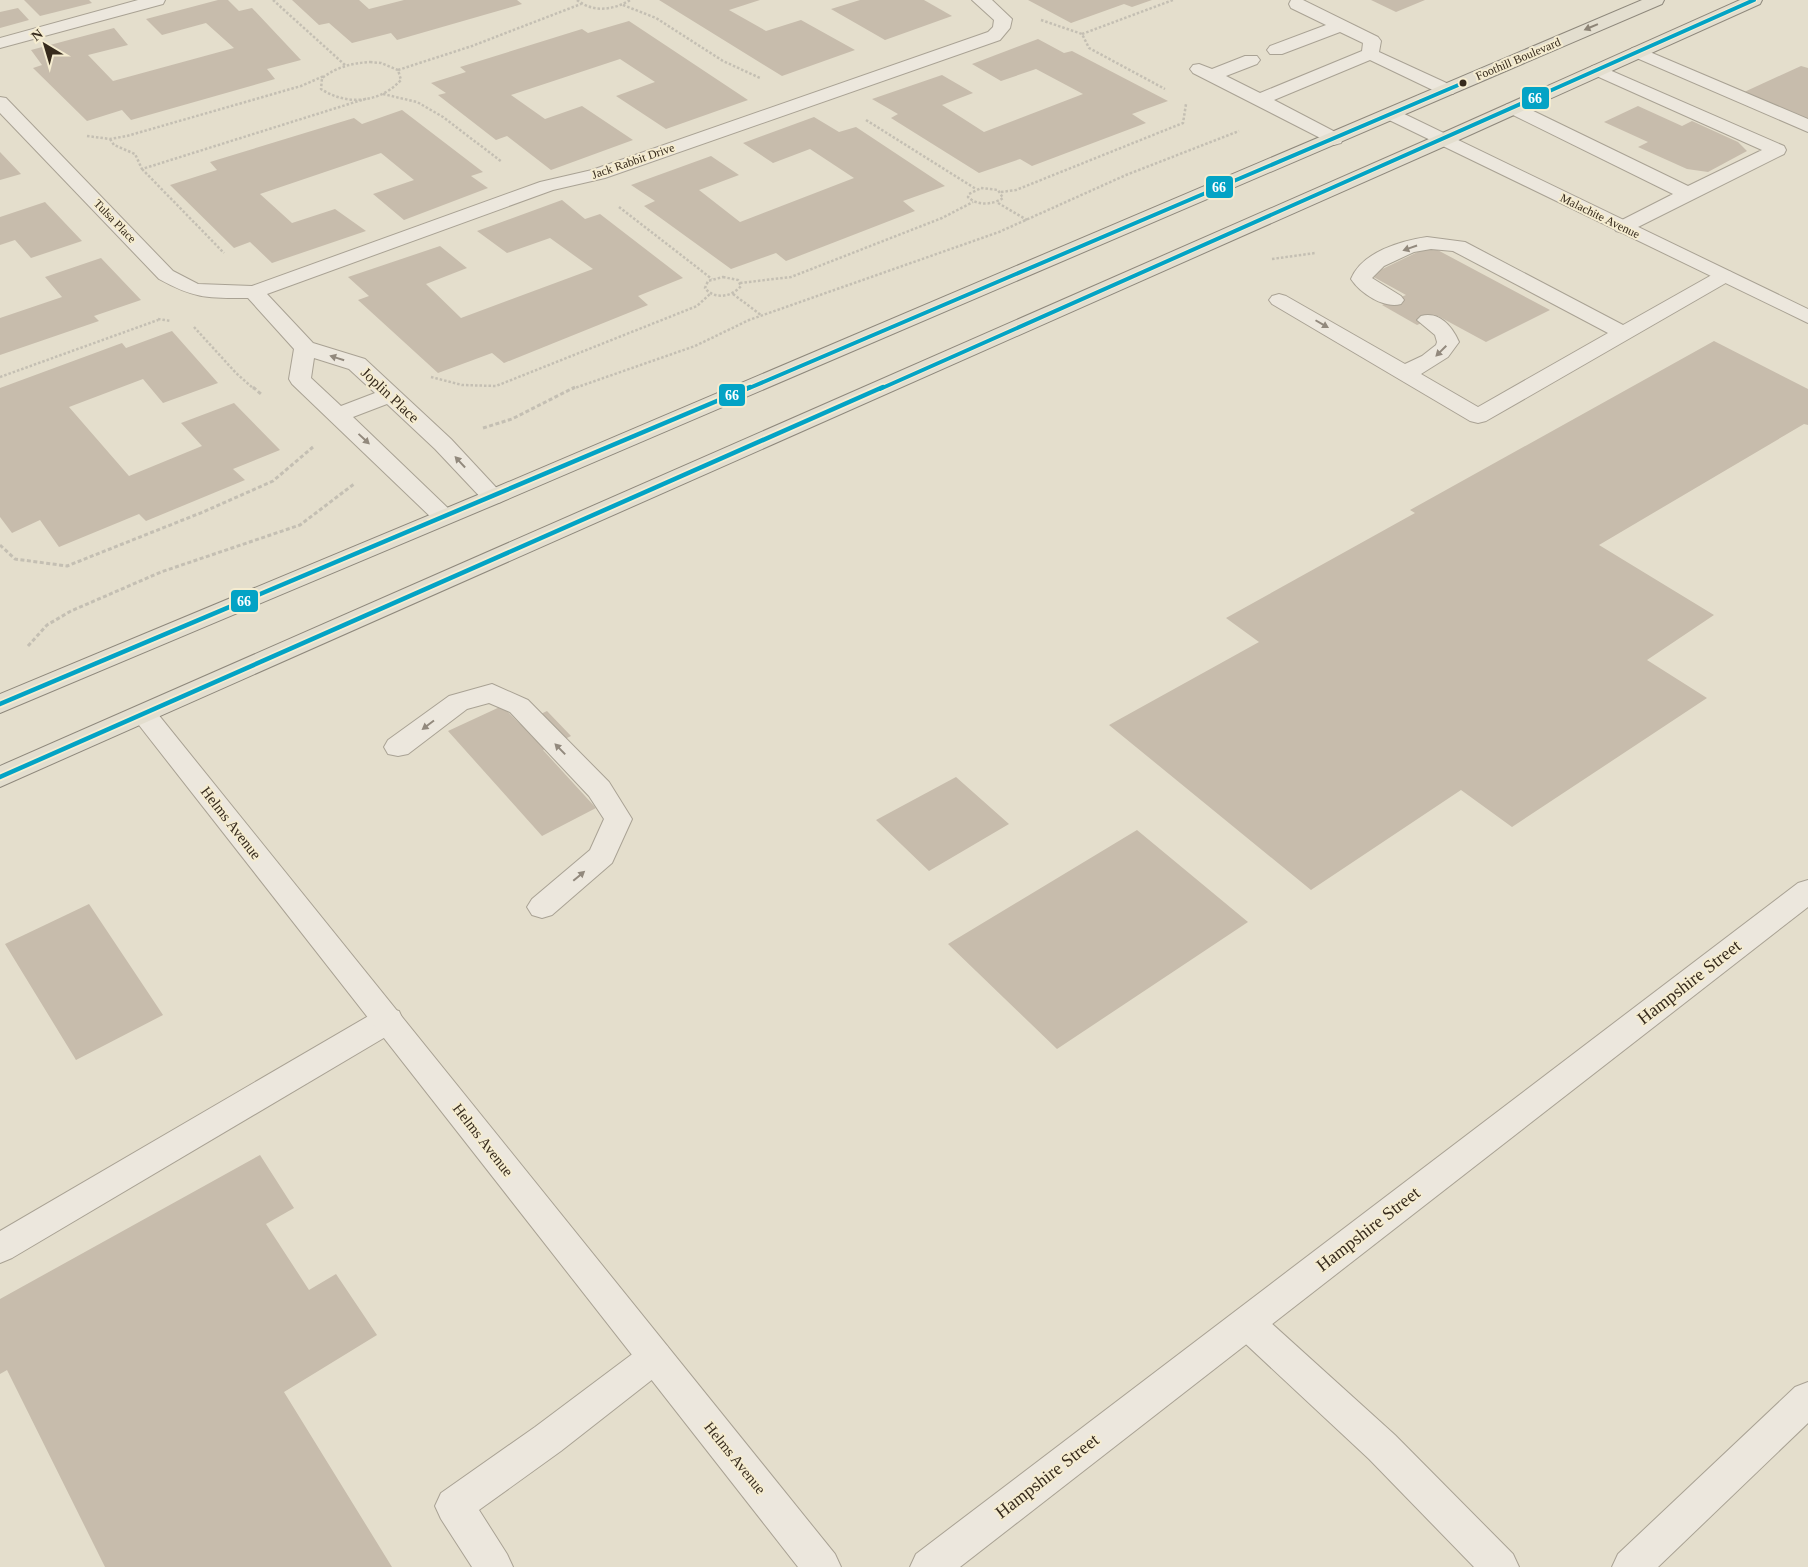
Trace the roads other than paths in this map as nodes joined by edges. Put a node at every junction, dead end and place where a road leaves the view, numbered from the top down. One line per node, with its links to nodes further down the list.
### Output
1 (157, 0): 7 (street)
2 (980, 0): 27 (street, Jack Rabbit Drive)
3 (1656, 0): 16 (main road, Foothill Boulevard, one-way to 16)
4 (1754, 0): 11 (main road)
5 (1297, 4): 6 (street)
6 (1340, 26): 9 (street); 10 (street)
7 (0, 43)
8 (1346, 44): 9 (street)
9 (1367, 46): 16 (street); 17 (street)
10 (1276, 50)
11 (1638, 52): 13 (main road); 21 (street)
12 (1251, 60): 15 (street)
13 (1598, 70): 19 (main road); 24 (street)
14 (1260, 79): 15 (street)
15 (1237, 88): 17 (street)
16 (1447, 90): 20 (main road, Foothill Boulevard)
17 (1259, 100): 22 (street)
18 (0, 102): 27 (street, Tulsa Place)
19 (1513, 108): 23 (main road); 24 (street)
20 (1392, 114): 22 (main road, Foothill Boulevard); 23 (street, Malachite Avenue)
21 (1808, 126)
22 (1334, 139): 37 (main road, Foothill Boulevard)
23 (1445, 139): 25 (street, Malachite Avenue); 40 (main road)
24 (1688, 194): 25 (street)
25 (1623, 227): 26 (street, Malachite Avenue)
26 (1724, 276): 30 (street, Malachite Avenue); 32 (street)
27 (254, 292): 33 (street)
28 (1280, 300): 34 (street, one-way to 34)
29 (1394, 300): 32 (street, one-way to 29)
30 (1808, 317)
31 (1428, 320): 34 (street, one-way to 34)
32 (1623, 333): 34 (street)
33 (305, 348): 35 (street, Joplin Place, one-way to 33); 36 (street)
34 (1405, 373)
35 (390, 395): 36 (street); 37 (street, Joplin Place, one-way to 35)
36 (338, 415): 38 (street, one-way to 38)
37 (493, 497): 38 (main road, Foothill Boulevard)
38 (444, 518): 39 (main road, Foothill Boulevard)
39 (0, 704)
40 (144, 714): 42 (main road); 45 (street, Helms Avenue)
41 (398, 747): 44 (street, one-way to 41)
42 (0, 777)
43 (1808, 891): 47 (street, Hampshire Street)
44 (542, 907)
45 (388, 1020): 46 (street); 48 (street, Helms Avenue)
46 (0, 1248)
47 (1247, 1323): 52 (street, Hampshire Street); 53 (street)
48 (655, 1357): 50 (street); 51 (street, Helms Avenue)
49 (1808, 1399): 54 (street)
50 (494, 1567)
51 (822, 1567)
52 (929, 1567)
53 (1500, 1567)
54 (1631, 1567)

